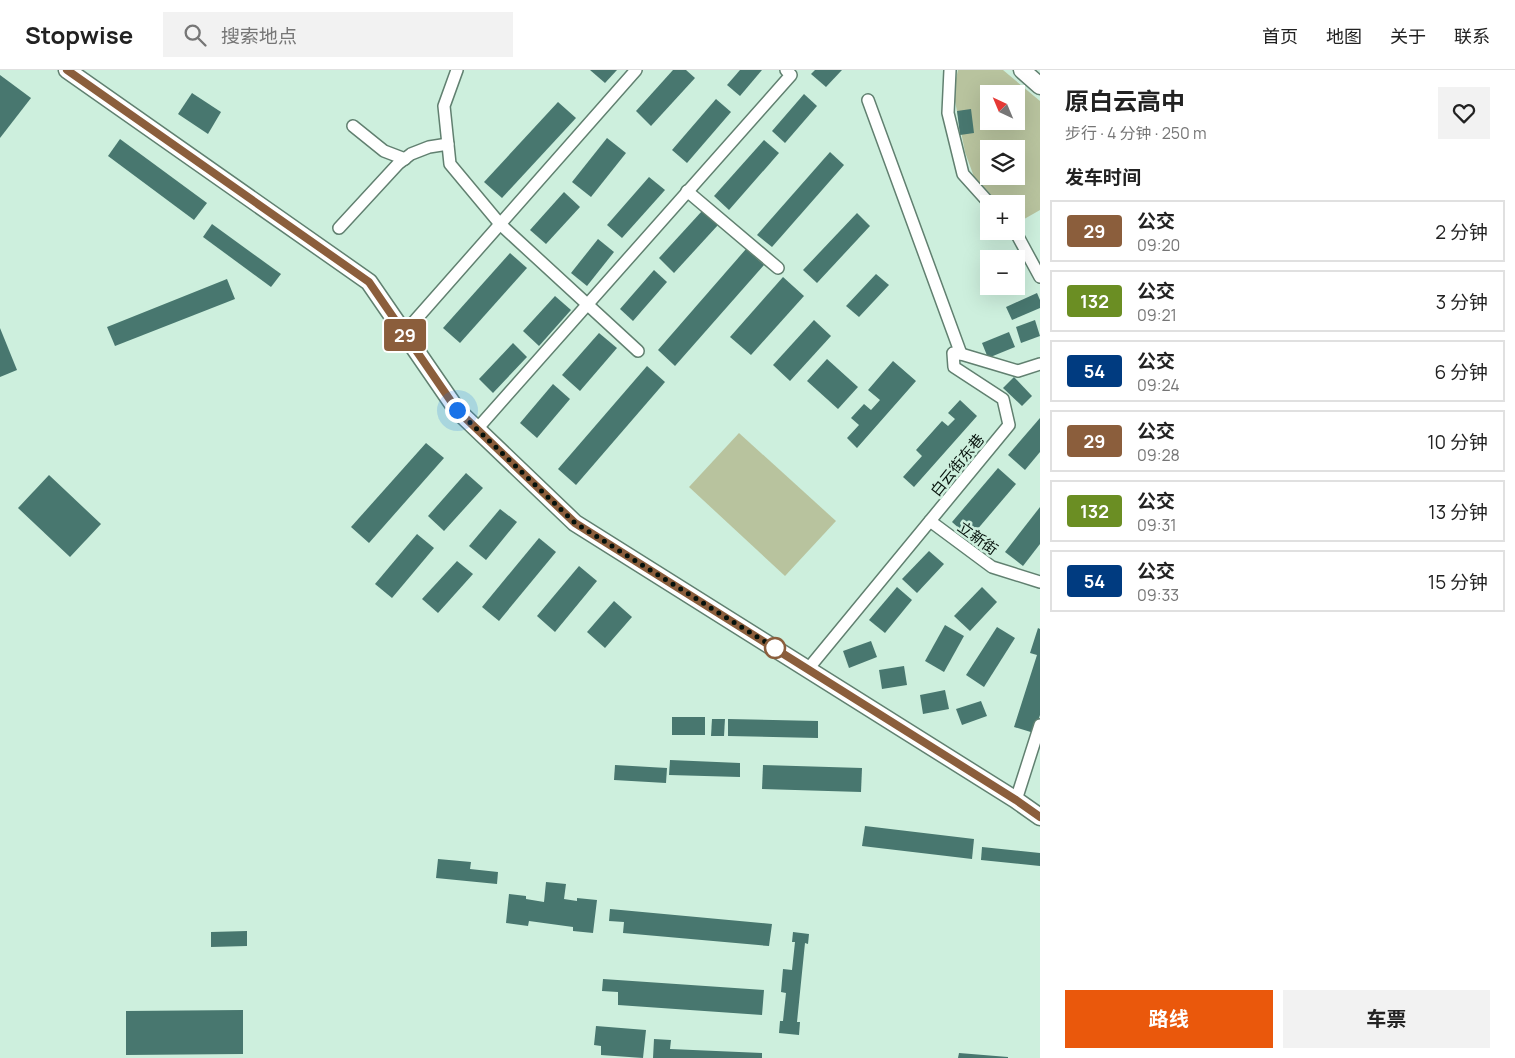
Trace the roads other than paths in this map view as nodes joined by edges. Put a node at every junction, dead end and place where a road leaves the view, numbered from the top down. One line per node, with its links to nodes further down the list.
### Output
1 (67, 70): 20 (main road)
2 (457, 70): 10 (street)
3 (636, 70): 14 (street)
4 (950, 70): 13 (street)
5 (1022, 70): 7 (main road)
6 (790, 72): 12 (street)
7 (1040, 86)
8 (868, 100): 22 (street)
9 (353, 126): 11 (street)
10 (448, 144): 11 (street); 14 (street)
11 (405, 159): 15 (street)
12 (687, 191): 17 (street); 19 (street)
13 (982, 195)
14 (500, 224): 19 (street); 20 (street)
15 (339, 228)
16 (1020, 240): 18 (street)
17 (778, 268)
18 (1040, 277)
19 (586, 304): 21 (street); 24 (street)
20 (404, 333): 24 (main road)
21 (638, 351)
22 (960, 354): 23 (street); 25 (street, 白云街东巷)
23 (1040, 364)
24 (477, 429): 27 (main road)
25 (930, 521): 26 (street, 立新街); 27 (street, 白云街东巷)
26 (1040, 582)
27 (808, 669): 29 (main road)
28 (1040, 725): 29 (street)
29 (1016, 800): 30 (main road)
30 (1040, 817)

